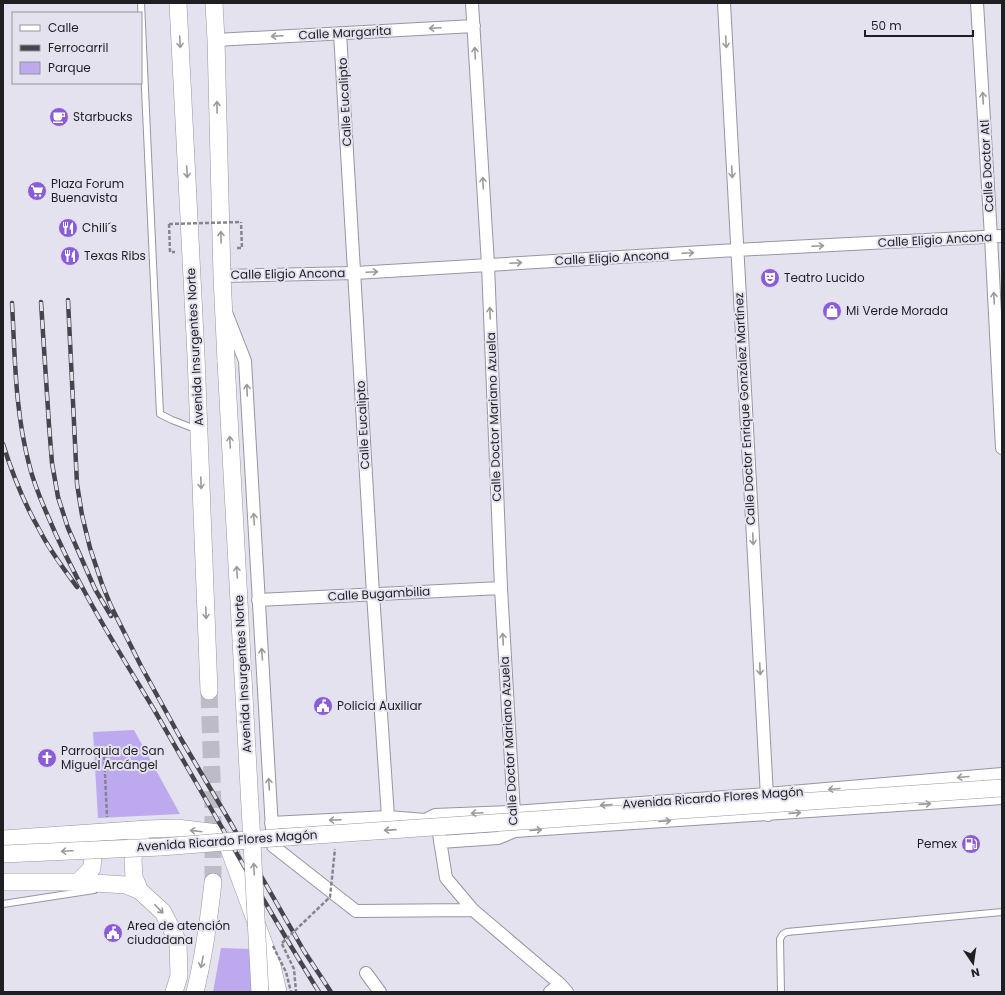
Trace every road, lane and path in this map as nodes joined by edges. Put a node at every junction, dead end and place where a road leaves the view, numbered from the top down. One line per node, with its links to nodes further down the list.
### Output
1 (178, 3): 18 (main road, Avenida Insurgentes Norte, one-way to 18)
2 (214, 3): 9 (main road, Avenida Insurgentes Norte)
3 (472, 3): 7 (street, Calle Doctor Mariano Azuela)
4 (724, 3): 12 (street, Calle Doctor Enrique González Martínez, one-way to 12)
5 (977, 3): 10 (street, Calle Doctor Atl, one-way to 5)
6 (142, 25): 18 (lane)
7 (474, 26): 8 (street, Calle Margarita, one-way to 8); 14 (street, Calle Doctor Mariano Azuela, one-way to 7)
8 (340, 33): 9 (street, Calle Margarita, one-way to 9); 15 (street, Calle Eucalipto)
9 (216, 40): 16 (main road, Avenida Insurgentes Norte, one-way to 9)
10 (996, 236): 12 (street, Calle Eligio Ancona, one-way to 10); 19 (street, Calle Doctor Atl, one-way to 10)
11 (242, 248): 13 (path, bridge)
12 (736, 250): 14 (street, Calle Eligio Ancona, one-way to 12); 27 (street, Calle Doctor Enrique González Martínez, one-way to 27)
13 (170, 252)
14 (488, 265): 15 (street, Calle Eligio Ancona, one-way to 14); 20 (street, Calle Doctor Mariano Azuela, one-way to 14)
15 (355, 273): 16 (street, Calle Eligio Ancona); 21 (street, Calle Eucalipto)
16 (222, 276): 17 (main road, Avenida Insurgentes Norte)
17 (223, 303): 22 (street, Avenida Insurgentes Norte, one-way to 17); 55 (main road, Avenida Insurgentes Norte, one-way to 17, bridge)
18 (199, 430): 23 (main road, Avenida Insurgentes Norte, one-way to 23)
19 (1002, 448)
20 (501, 588): 21 (street, Calle Bugambilia); 30 (street, Calle Doctor Mariano Azuela, one-way to 20)
21 (373, 594): 22 (street, Calle Bugambilia); 32 (street, Calle Eucalipto)
22 (258, 600): 34 (street, Avenida Insurgentes Norte, one-way to 22)
23 (209, 691)
24 (90, 753): 28 (path)
25 (1002, 774): 27 (street, Avenida Ricardo Flores Magón, one-way to 27)
26 (1002, 788): 42 (main road, Avenida Ricardo Flores Magón, one-way to 42, bridge)
27 (767, 794): 30 (street, Avenida Ricardo Flores Magón, one-way to 30); 31 (street, Calle Doctor Enrique González Martínez)
28 (106, 798)
29 (1002, 798): 31 (street, Avenida Ricardo Flores Magón, one-way to 29)
30 (513, 812): 33 (street, Avenida Ricardo Flores Magón, one-way to 33); 36 (street, Calle Doctor Mariano Azuela)
31 (768, 815): 36 (street, Avenida Ricardo Flores Magón, one-way to 31)
32 (388, 817): 33 (street, Avenida Ricardo Flores Magón); 34 (street, Avenida Ricardo Flores Magón, one-way to 34)
33 (432, 819): 38 (street, Avenida Ricardo Flores Magón); 40 (street)
34 (271, 823): 48 (street, Avenida Insurgentes Norte)
35 (148, 829): 37 (main road); 46 (main road); 56 (main road, one-way to 35)
36 (514, 831): 38 (street, Avenida Ricardo Flores Magón)
37 (76, 834): 39 (main road); 44 (main road)
38 (498, 838): 40 (street, Avenida Ricardo Flores Magón)
39 (3, 839)
40 (440, 842): 48 (street)
41 (335, 848): 58 (path, bridge)
42 (3, 854)
43 (3, 882): 44 (main road)
44 (78, 882): 46 (main road)
45 (212, 882): 54 (main road, one-way to 54)
46 (133, 888): 47 (lane); 53 (main road, one-way to 53)
47 (3, 904)
48 (473, 910): 52 (street)
49 (1002, 912): 61 (lane)
50 (273, 946): 57 (path, bridge)
51 (366, 973): 59 (street)
52 (563, 988): 60 (street)
53 (174, 992)
54 (195, 992)
55 (260, 992)
56 (278, 992)
57 (291, 992)
58 (296, 992)
59 (380, 992)
60 (550, 992)
61 (781, 992)

